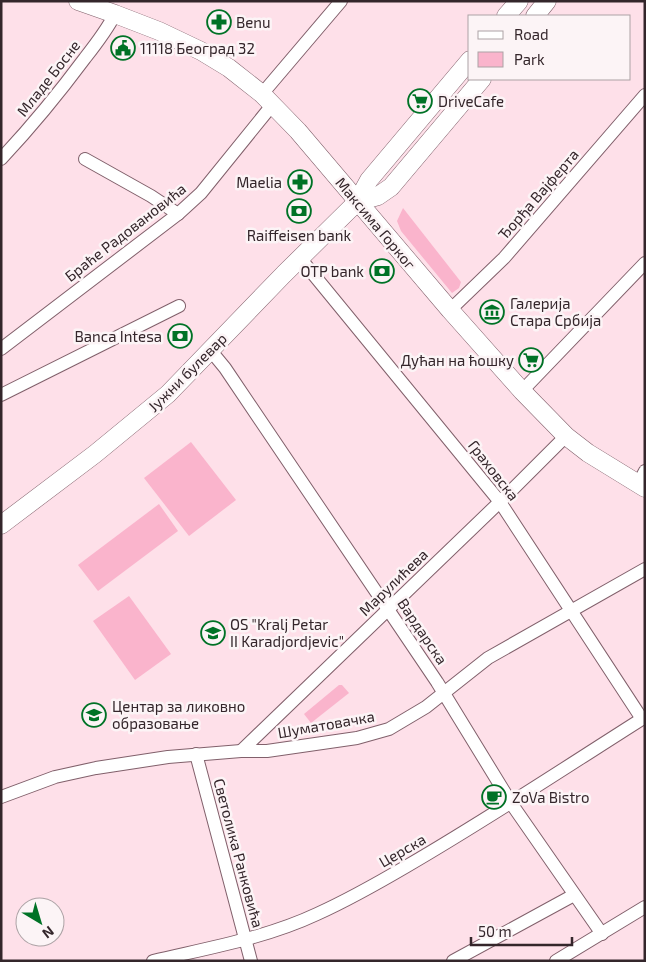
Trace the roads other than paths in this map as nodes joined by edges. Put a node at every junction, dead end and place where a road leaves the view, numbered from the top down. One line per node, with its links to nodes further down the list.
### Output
1 (78, 1): 5 (main road, Максима Горког)
2 (341, 1): 11 (street, Браће Радовановића)
3 (519, 1): 6 (main road)
4 (547, 1): 7 (main road)
5 (116, 14): 11 (main road, Максима Горког); 12 (street, Младе Босне)
6 (507, 15)
7 (536, 15)
8 (468, 62): 14 (main road, Јужни булевар)
9 (481, 80): 14 (main road, Јужни булевар)
10 (645, 95): 19 (street, Ђорђа Вајферта)
11 (268, 99): 14 (main road, Максима Горког); 15 (street, Браће Радовановића)
12 (1, 159)
13 (85, 159): 15 (street)
14 (357, 202): 16 (main road, Јужни булевар); 19 (main road, Максима Горког)
15 (178, 214): 20 (street, Браће Радовановића)
16 (300, 258): 21 (main road, Јужни булевар); 26 (street, Граховска)
17 (645, 263): 22 (street)
18 (179, 306): 23 (street)
19 (450, 310): 22 (main road, Максима Горког)
20 (1, 348)
21 (211, 350): 27 (main road, Јужни булевар); 29 (street, Вардарска)
22 (522, 390): 24 (main road, Максима Горког)
23 (1, 395)
24 (566, 436): 25 (main road, Максима Горког); 26 (street, Марулићева)
25 (642, 481)
26 (500, 502): 29 (street, Марулићева); 30 (street, Граховска)
27 (1, 526)
28 (645, 570): 30 (street, Шуматовачка)
29 (388, 609): 31 (street, Вардарска); 33 (street, Марулићева)
30 (573, 611): 31 (street, Шуматовачка); 32 (street, Граховска)
31 (444, 692): 33 (street, Шуматовачка); 36 (street, Вардарска)
32 (644, 718): 36 (street, Церска)
33 (241, 750): 34 (street, Шуматовачка)
34 (196, 754): 35 (street, Шуматовачка); 40 (street, Светолика Ранковића)
35 (1, 797)
36 (511, 803): 37 (street, Вардарска); 40 (street, Церска)
37 (574, 895): 39 (street, Вардарска); 43 (street)
38 (645, 907): 39 (street)
39 (602, 934): 44 (street)
40 (246, 939): 41 (street, Церска); 42 (street, Светолика Ранковића)
41 (154, 961)
42 (251, 961)
43 (453, 961)
44 (556, 961)

